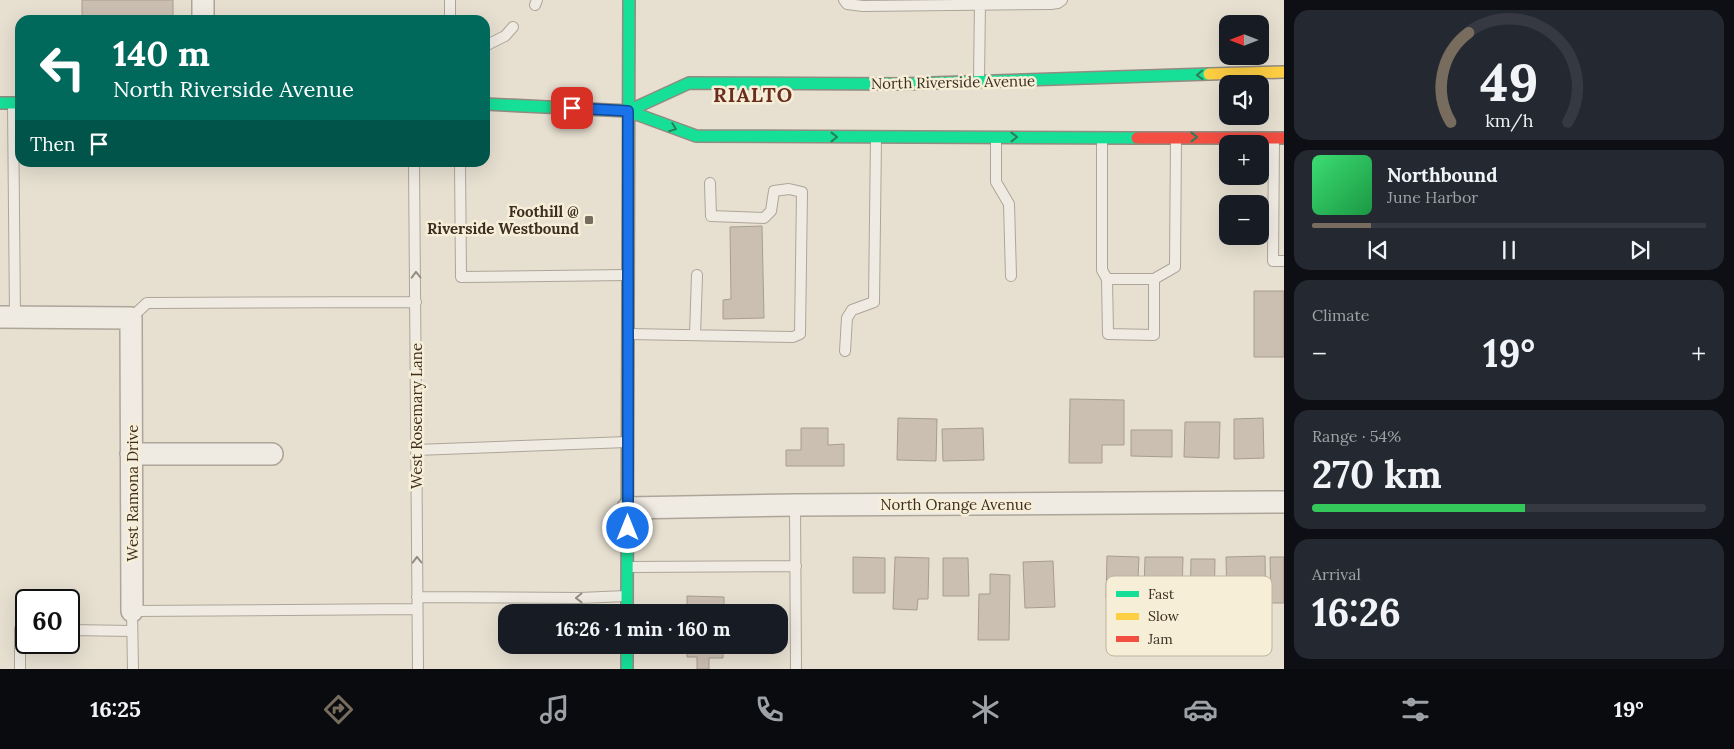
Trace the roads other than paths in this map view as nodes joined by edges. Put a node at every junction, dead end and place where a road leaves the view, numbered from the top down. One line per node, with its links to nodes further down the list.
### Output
1 (203, 0): 7 (street)
2 (450, 0): 8 (lane)
3 (629, 0): 16 (main road)
4 (844, 0): 6 (lane)
5 (1062, 0): 6 (lane)
6 (980, 2): 12 (lane)
7 (203, 15)
8 (450, 15)
9 (513, 27): 10 (lane)
10 (490, 44)
11 (1284, 72): 12 (main road, North Riverside Avenue, one-way to 12)
12 (979, 82): 16 (main road, North Riverside Avenue)
13 (0, 103): 14 (main road)
14 (15, 103)
15 (490, 104): 16 (main road, North Riverside Avenue)
16 (628, 111): 17 (main road, North Riverside Avenue, one-way to 17); 28 (main road)
17 (876, 137): 18 (main road, North Riverside Avenue); 37 (lane)
18 (996, 137): 19 (main road, North Riverside Avenue, one-way to 19); 29 (lane)
19 (1102, 137): 20 (main road, North Riverside Avenue); 30 (lane)
20 (1176, 137): 21 (main road, North Riverside Avenue, one-way to 21); 31 (lane)
21 (1279, 138): 26 (lane)
22 (15, 146): 33 (lane)
23 (414, 167): 32 (lane, West Rosemary Lane, one-way to 23)
24 (460, 167): 28 (lane)
25 (710, 183): 36 (lane)
26 (1284, 261)
27 (697, 274): 36 (lane)
28 (628, 275): 35 (main road)
29 (1011, 276)
30 (1107, 279): 31 (lane); 31 (lane)
31 (1154, 279)
32 (416, 302): 34 (lane); 39 (lane, West Rosemary Lane)
33 (7, 317): 34 (street)
34 (131, 318): 40 (street, West Ramona Drive)
35 (628, 334): 36 (lane); 38 (main road)
36 (695, 335)
37 (845, 352)
38 (628, 442): 39 (lane); 44 (main road)
39 (416, 450): 48 (lane, West Rosemary Lane, one-way to 39)
40 (131, 454): 41 (street); 51 (street, West Ramona Drive)
41 (272, 454)
42 (1284, 502): 43 (street, North Orange Avenue)
43 (795, 505): 44 (street, North Orange Avenue); 45 (lane)
44 (628, 508): 46 (main road)
45 (796, 566): 46 (lane); 59 (lane)
46 (628, 567): 47 (main road)
47 (627, 596): 48 (lane, one-way to 48); 49 (main road)
48 (417, 597): 50 (lane, West Rosemary Lane)
49 (627, 604)
50 (417, 609): 51 (lane); 57 (lane, West Rosemary Lane)
51 (132, 621): 52 (lane); 56 (lane, West Ramona Drive)
52 (80, 628)
53 (20, 654): 55 (lane)
54 (627, 654): 58 (main road)
55 (20, 669)
56 (133, 669)
57 (418, 669)
58 (627, 669)
59 (796, 669)

